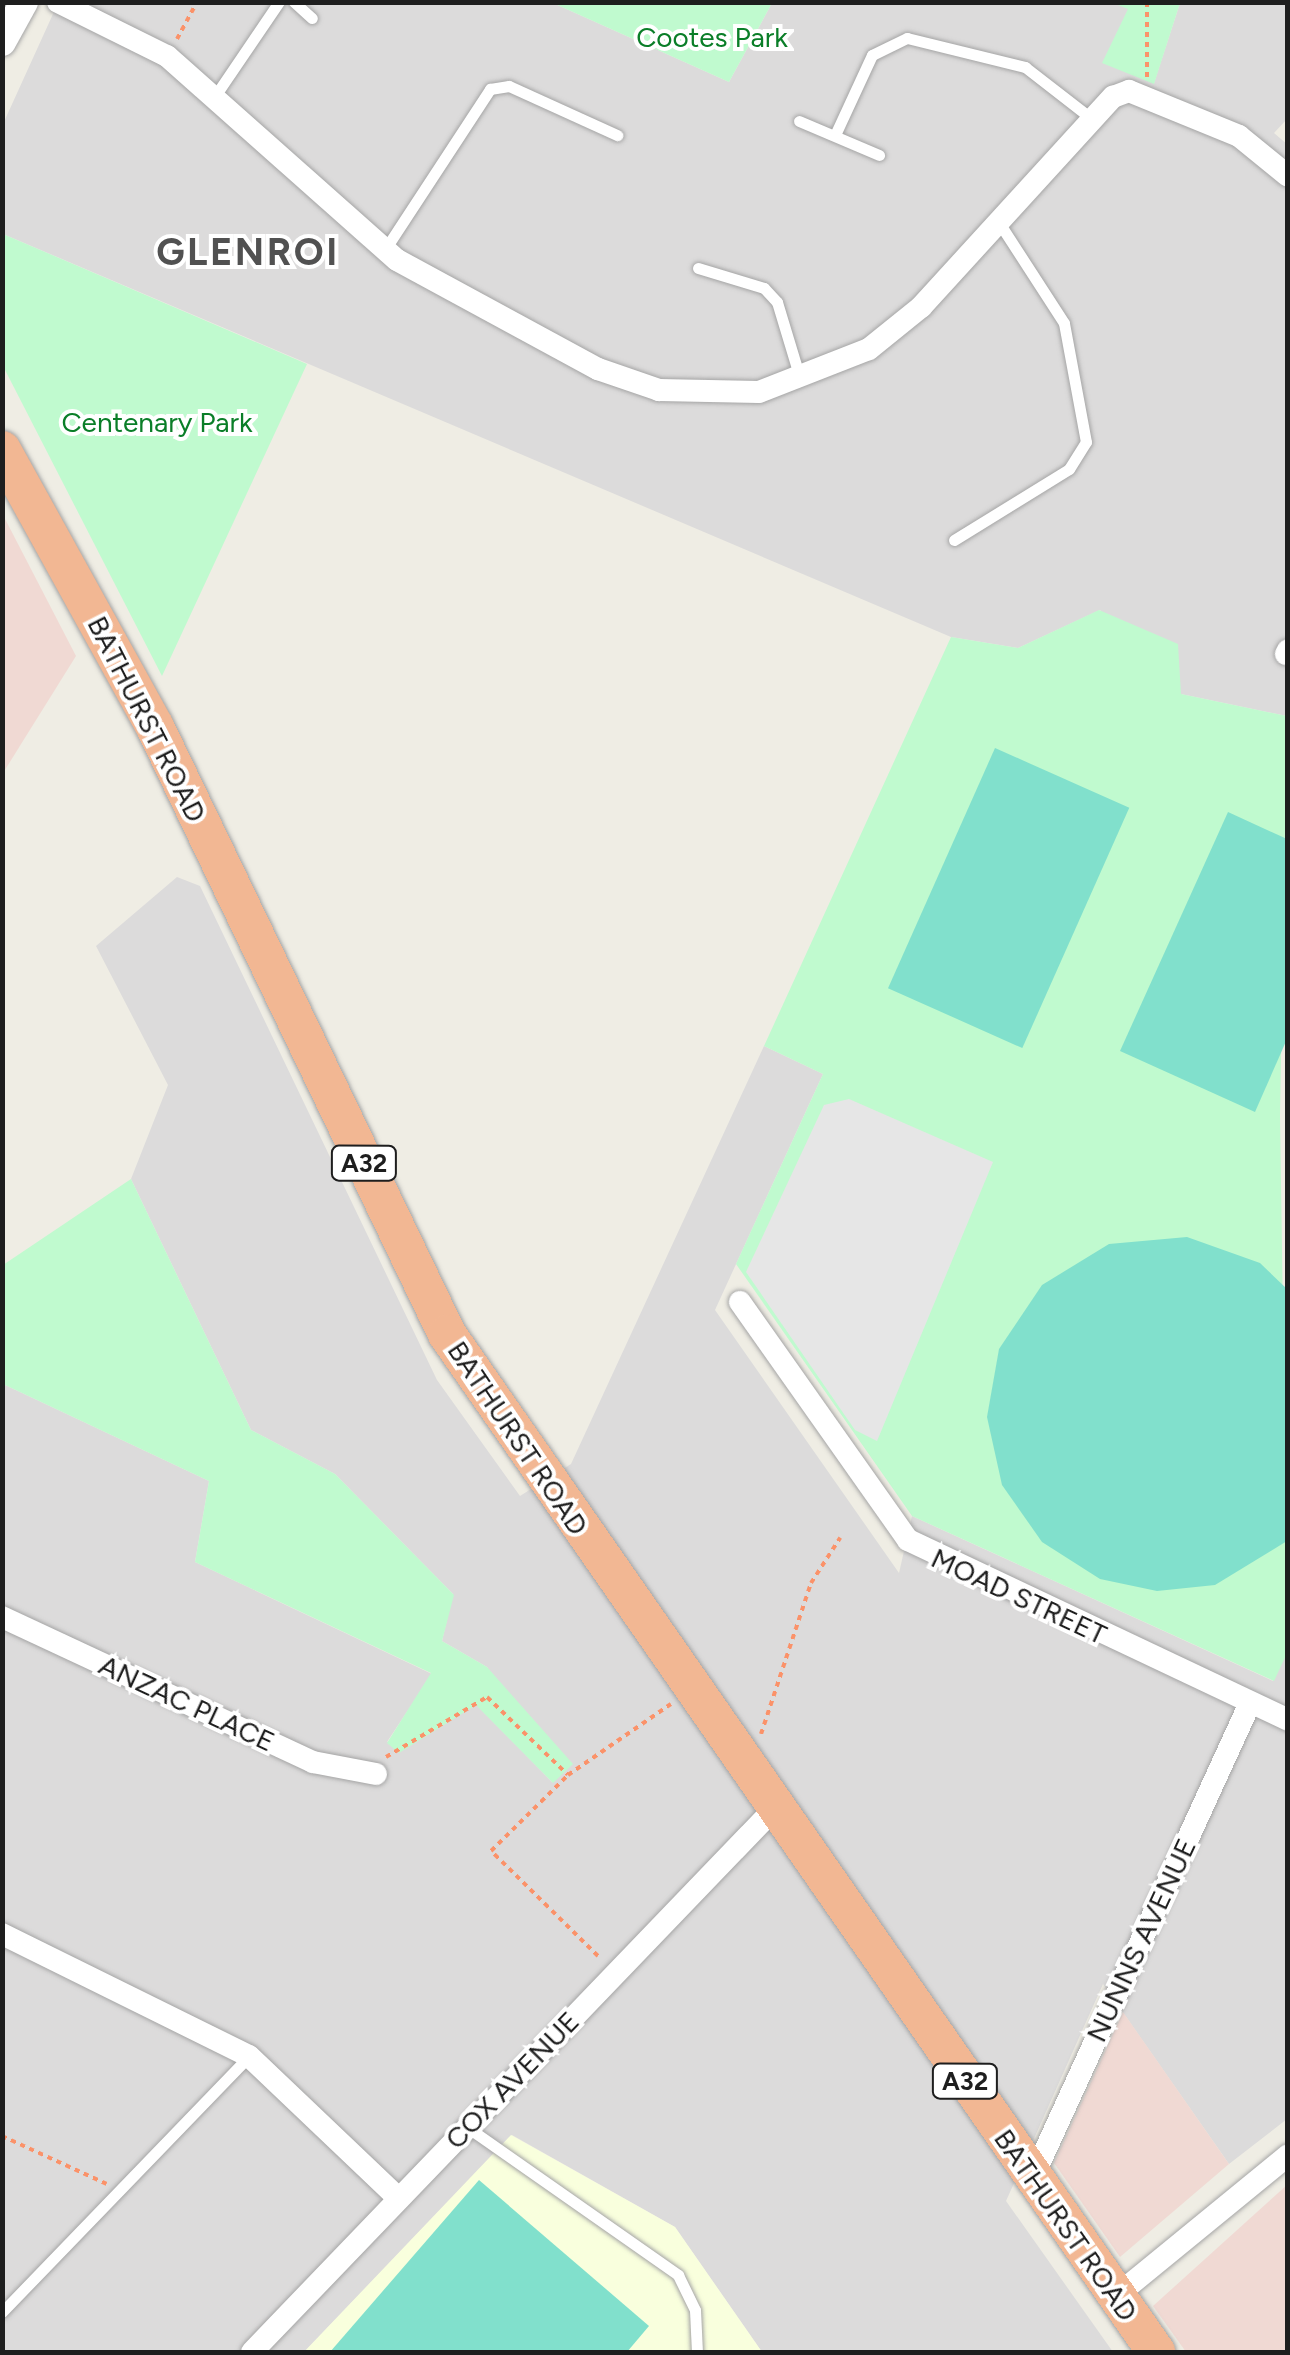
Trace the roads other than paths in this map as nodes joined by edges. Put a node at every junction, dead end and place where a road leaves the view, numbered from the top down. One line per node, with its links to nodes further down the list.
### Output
1 (24, 2): 6 (street)
2 (58, 2): 7 (street)
3 (279, 2): 7 (lane)
4 (294, 2): 5 (lane)
5 (312, 18)
6 (2, 42)
7 (215, 96): 15 (street)
8 (1092, 119): 11 (lane); 13 (street); 14 (street)
9 (799, 121): 11 (lane)
10 (617, 135): 15 (lane)
11 (835, 135): 12 (lane)
12 (879, 155)
13 (1288, 176)
14 (1000, 224): 17 (street); 19 (lane)
15 (384, 251): 17 (street)
16 (698, 268): 17 (lane)
17 (801, 382)
18 (2, 450): 25 (highway, BATHURST ROAD / A32)
19 (954, 540)
20 (740, 1302): 22 (street, MOAD STREET)
21 (2, 1617): 24 (street, ANZAC PLACE)
22 (1250, 1703): 23 (street, MOAD STREET); 30 (street, NUNNS AVENUE)
23 (1288, 1720)
24 (376, 1774)
25 (774, 1809): 28 (street, COX AVENUE); 30 (highway, BATHURST ROAD / A32)
26 (2, 1934): 27 (street)
27 (248, 2056): 31 (street); 33 (lane)
28 (467, 2127): 31 (street, COX AVENUE); 35 (lane)
29 (1284, 2163): 32 (street)
30 (1033, 2178): 32 (highway, BATHURST ROAD / A32)
31 (398, 2198): 34 (street, COX AVENUE)
32 (1116, 2296): 36 (highway, BATHURST ROAD / A32)
33 (2, 2312)
34 (252, 2352)
35 (697, 2352)
36 (1156, 2352)

